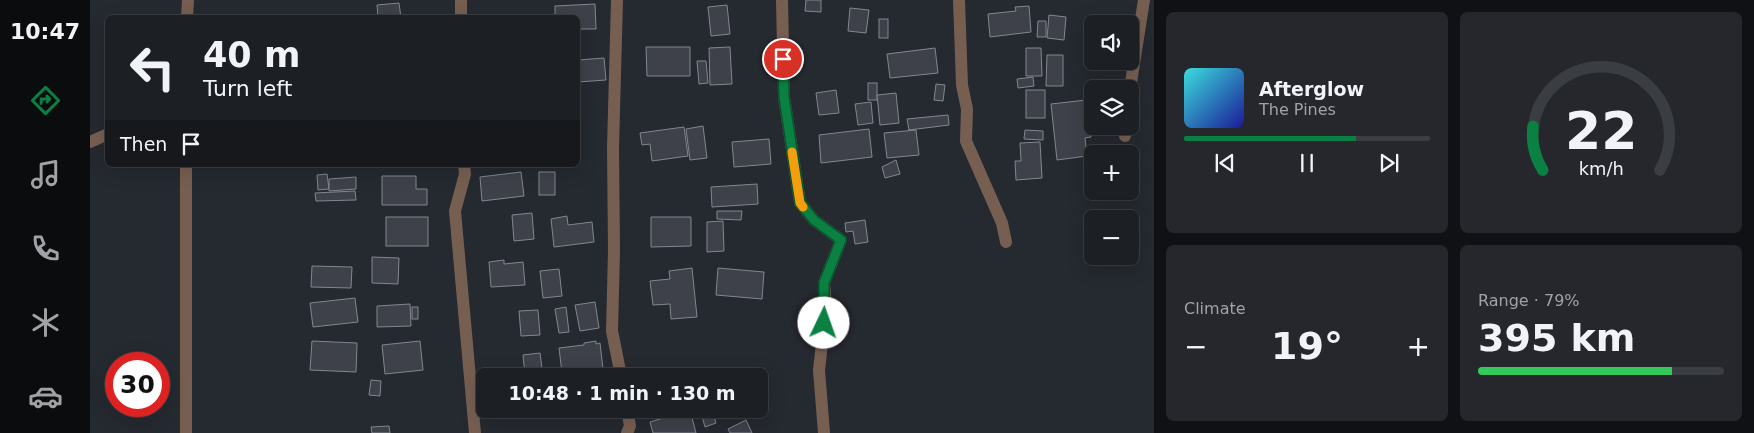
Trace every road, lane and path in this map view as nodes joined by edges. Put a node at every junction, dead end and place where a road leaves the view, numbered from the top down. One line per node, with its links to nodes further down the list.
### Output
1 (188, 0): 7 (street)
2 (461, 0): 8 (street)
3 (617, 0): 15 (street)
4 (782, 0): 20 (street)
5 (959, 0): 14 (street)
6 (1144, 0): 9 (street)
7 (187, 15)
8 (461, 15)
9 (1131, 80)
10 (105, 135): 11 (street)
11 (90, 142)
12 (186, 167): 17 (street)
13 (464, 167): 18 (street)
14 (1006, 242)
15 (619, 368)
16 (629, 418): 19 (street)
17 (186, 433)
18 (475, 433)
19 (627, 433)
20 (824, 433)

